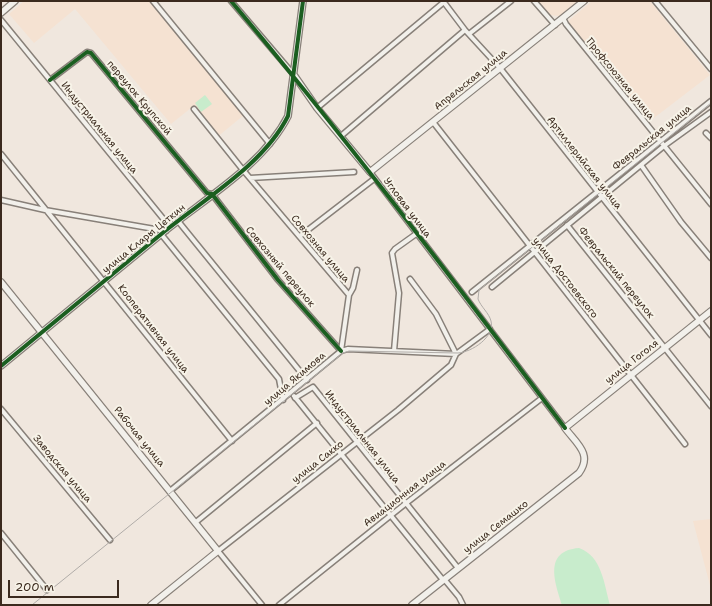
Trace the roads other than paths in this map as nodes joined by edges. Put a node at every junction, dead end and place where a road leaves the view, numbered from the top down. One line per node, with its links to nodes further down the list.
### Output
1 (15, 1): 10 (street)
2 (153, 1): 29 (street)
3 (231, 1): 18 (street, Угловая улица)
4 (303, 1): 18 (street)
5 (444, 1): 14 (street, Артиллерийская улица); 21 (street)
6 (511, 1): 15 (street)
7 (534, 1): 13 (street)
8 (584, 1): 11 (street, Апрельская улица)
9 (655, 1): 17 (street)
10 (1, 12)
11 (563, 18): 13 (street, Апрельская улица); 28 (street, Профсоюзная улица)
12 (1, 20): 19 (street, Индустриальная улица)
13 (555, 25): 16 (street, Апрельская улица)
14 (465, 30): 15 (street, Артиллерийская улица); 26 (street)
15 (469, 34): 16 (street, Артиллерийская улица)
16 (500, 68): 24 (street, Апрельская улица); 39 (street, Артиллерийская улица)
17 (711, 69)
18 (294, 76): 21 (street, Угловая улица); 29 (street, улица Клары Цеткин)
19 (50, 80): 38 (street, переулок Крупской); 46 (street, Индустриальная улица)
20 (711, 101): 28 (street, Февральская улица)
21 (317, 108): 26 (street, Угловая улица)
22 (194, 109): 33 (street, Совхозная улица)
23 (711, 112): 30 (street)
24 (433, 122): 35 (street, Апрельская улица); 49 (street, улица Достоевского)
25 (706, 132): 27 (street)
26 (341, 136): 35 (street, Угловая улица)
27 (711, 138)
28 (660, 142): 30 (street, Профсоюзная улица); 39 (street, Февральская улица)
29 (270, 144): 33 (street, улица Клары Цеткин)
30 (664, 146): 32 (street); 42 (street, Профсоюзная улица)
31 (1, 154): 43 (street, Кооперативная улица)
32 (640, 165): 40 (street); 51 (street)
33 (243, 170): 36 (street, Совхозная улица); 38 (street, улица Клары Цеткин)
34 (354, 172): 36 (street)
35 (370, 172): 37 (street, Угловая улица)
36 (250, 178): 48 (street, Совхозная улица)
37 (374, 178): 47 (street, Угловая улица); 48 (street)
38 (210, 193): 44 (street, улица Клары Цеткин); 66 (street, Совхозный переулок)
39 (597, 193): 40 (street, Артиллерийская улица); 49 (street, Февральская улица)
40 (601, 198): 45 (street); 60 (street, Артиллерийская улица)
41 (1, 200): 43 (street)
42 (711, 204)
43 (45, 210): 46 (street); 54 (street, Кооперативная улица)
44 (178, 221): 46 (street, улица Клары Цеткин); 70 (street)
45 (567, 225): 50 (street); 64 (street, Февральский переулок)
46 (166, 231): 54 (street, улица Клары Цеткин); 74 (street, Индустриальная улица)
47 (416, 234): 61 (street, Угловая улица); 65 (street)
48 (300, 236): 58 (street, Совхозная улица)
49 (530, 246): 50 (street, улица Достоевского); 57 (street, Февральская улица)
50 (534, 252): 56 (street); 69 (street, улица Достоевского)
51 (711, 258)
52 (357, 270): 58 (street)
53 (410, 279): 67 (street)
54 (105, 281): 62 (street, улица Клары Цеткин); 79 (street, Кооперативная улица)
55 (1, 282): 62 (street, Рабочая улица)
56 (492, 287)
57 (472, 292)
58 (348, 295): 66 (street, Совхозная улица)
59 (711, 311): 60 (street, улица Гоголя)
60 (699, 320): 63 (street, Артиллерийская улица); 64 (street, улица Гоголя)
61 (490, 330): 67 (street, улица Сакко); 73 (street, Угловая улица)
62 (42, 332): 68 (street, улица Клары Цеткин); 84 (street, Рабочая улица)
63 (711, 335)
64 (666, 347): 69 (street, улица Гоголя); 75 (street, Февральский переулок)
65 (394, 350): 66 (street); 67 (street)
66 (341, 351): 70 (street, улица Якимова)
67 (456, 354): 80 (street, улица Сакко)
68 (1, 366)
69 (630, 374): 78 (street, улица Гоголя); 81 (street, улица Достоевского)
70 (308, 380): 71 (street, улица Якимова)
71 (291, 393): 72 (street); 74 (street, улица Якимова)
72 (295, 398): 77 (street); 80 (street, Индустриальная улица)
73 (542, 398): 78 (street, Угловая улица); 85 (street, Авиационная улица)
74 (283, 400): 79 (street, улица Якимова)
75 (711, 406)
76 (1, 409): 89 (street, Заводская улица)
77 (317, 423): 82 (street); 87 (street)
78 (565, 428): 83 (street, Угловая улица)
79 (232, 441): 84 (street, улица Якимова)
80 (357, 443): 82 (street, улица Сакко); 85 (street, Индустриальная улица)
81 (685, 444)
82 (340, 455): 86 (street); 90 (street, улица Сакко)
83 (586, 459): 91 (street, улица Семашко)
84 (170, 491): 87 (street, Рабочая улица)
85 (405, 504): 86 (street, Авиационная улица); 91 (street, Индустриальная улица)
86 (390, 516): 92 (street); 96 (street, Авиационная улица)
87 (196, 522): 90 (street, Рабочая улица)
88 (1, 533): 93 (street)
89 (110, 540)
90 (218, 551): 94 (street, улица Сакко); 95 (street, Рабочая улица)
91 (458, 568): 92 (street, улица Семашко)
92 (443, 579): 97 (street, улица Семашко); 98 (street)
93 (47, 590)
94 (151, 605)
95 (262, 605)
96 (279, 605)
97 (412, 605)
98 (462, 605)

